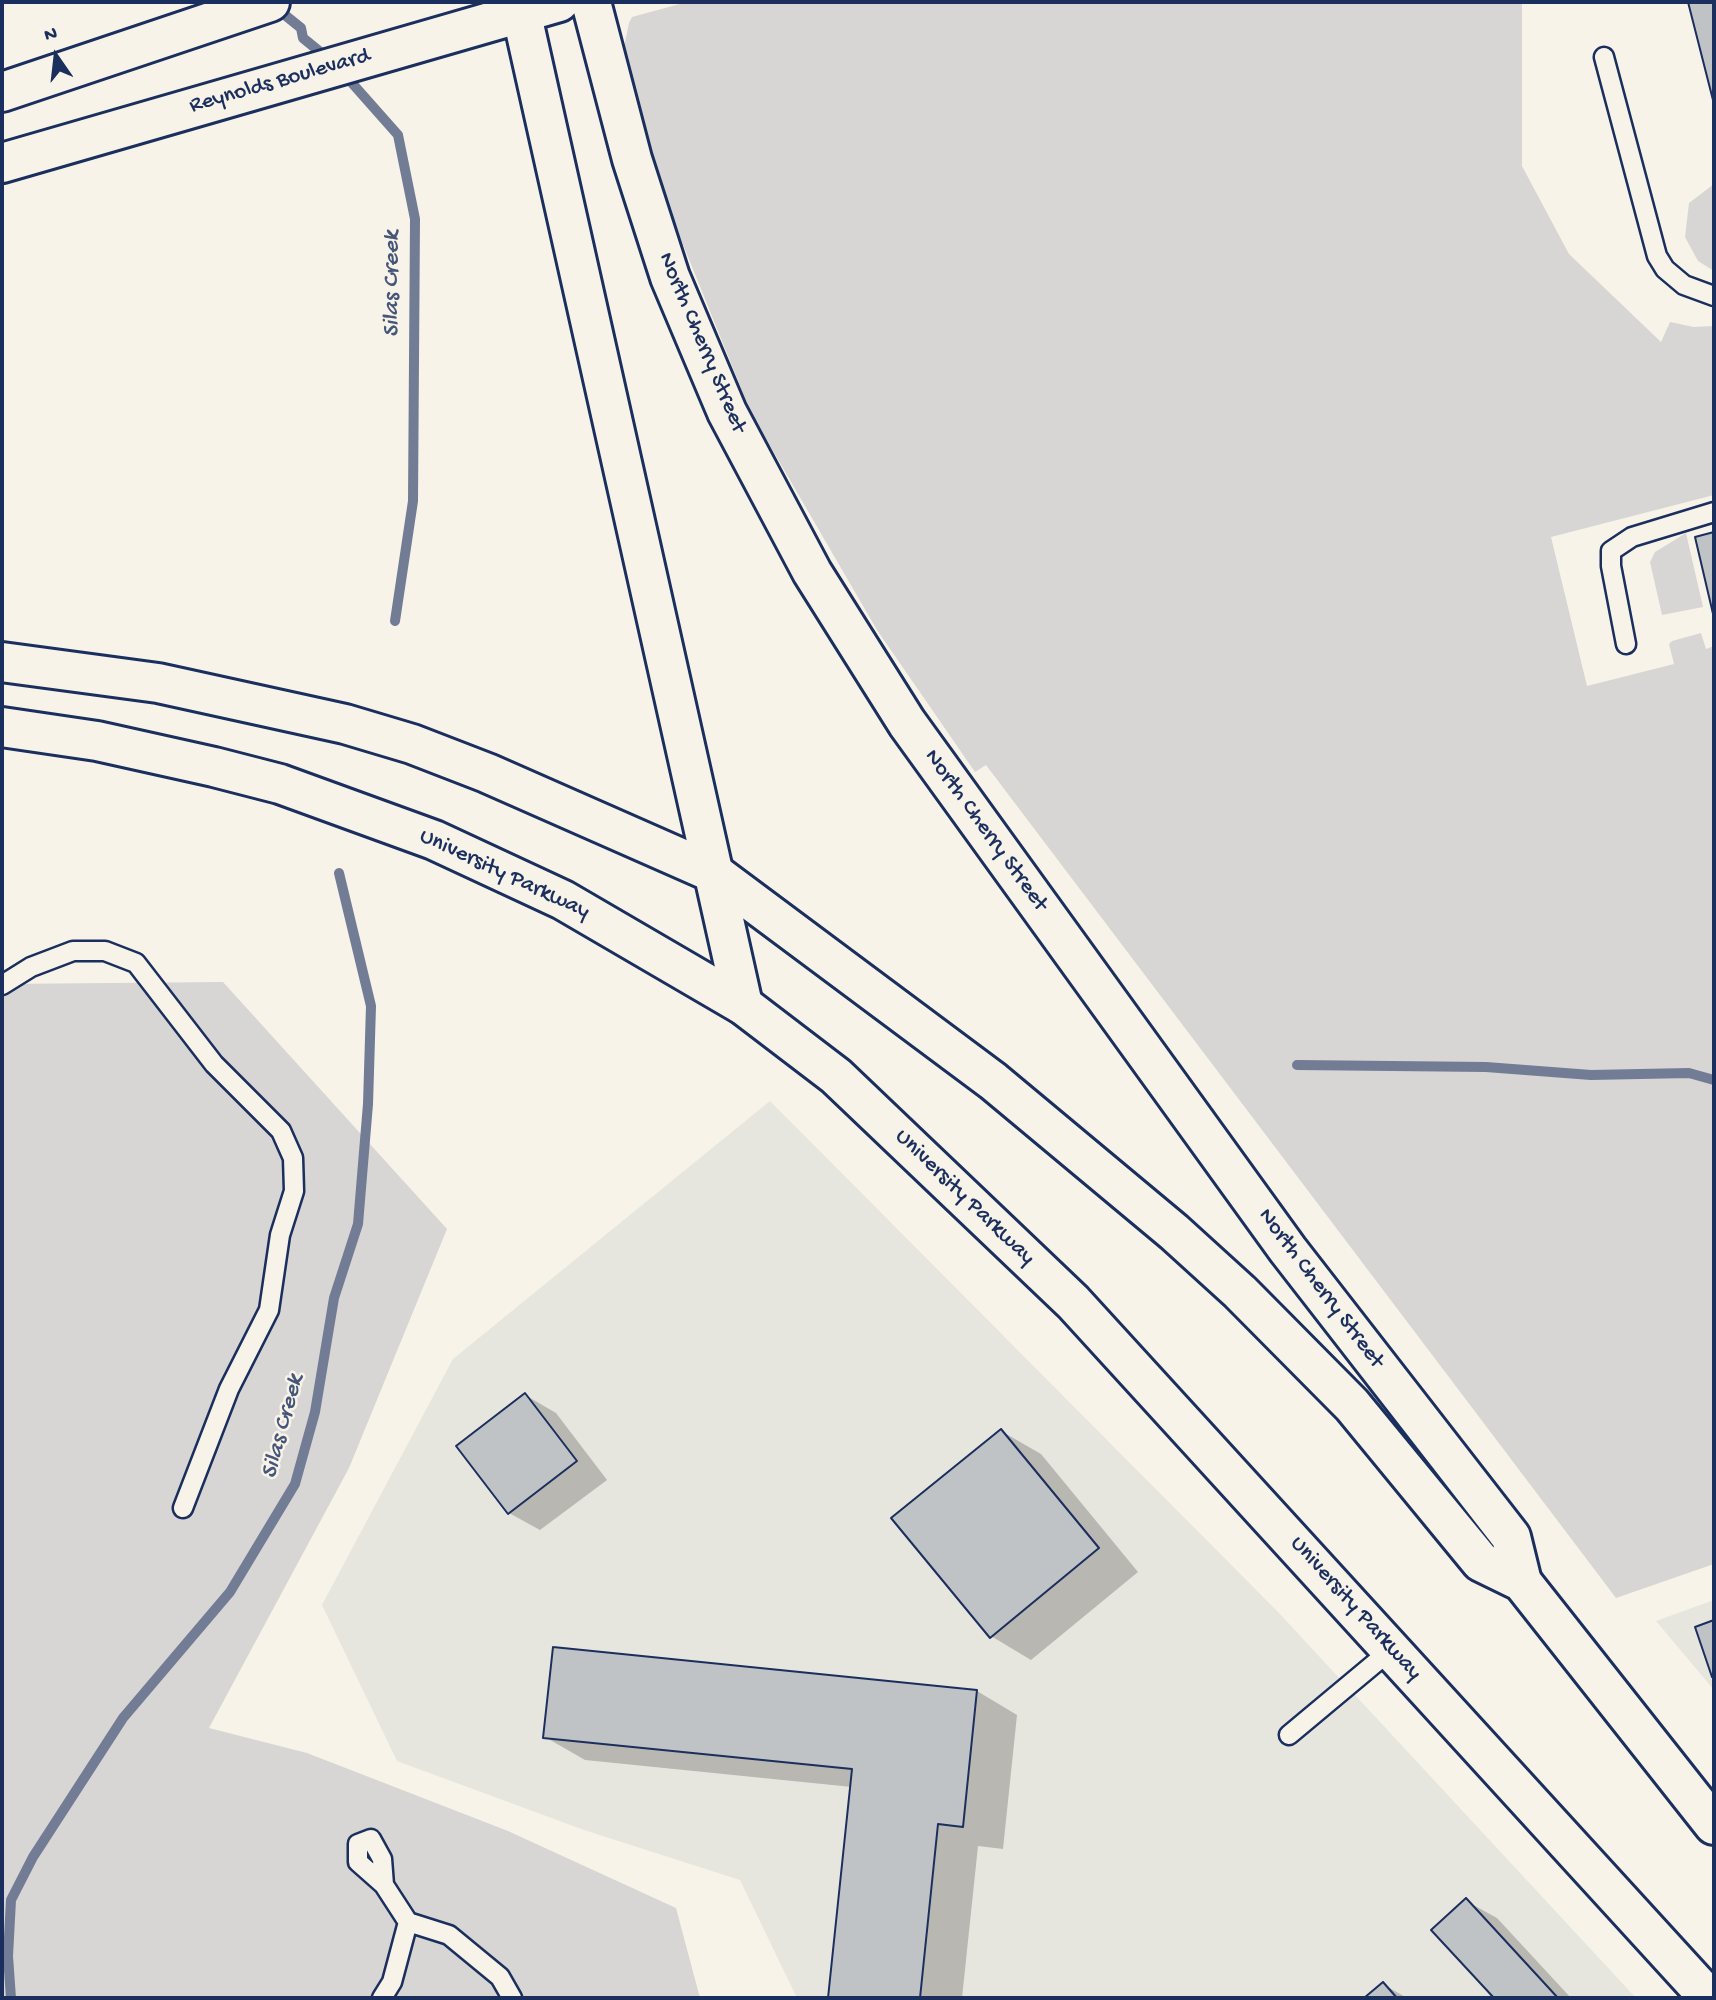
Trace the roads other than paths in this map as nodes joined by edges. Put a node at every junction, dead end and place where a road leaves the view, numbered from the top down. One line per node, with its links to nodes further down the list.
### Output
1 (270, 2): 6 (main road)
2 (559, 2): 4 (main road, Reynolds Boulevard)
3 (591, 2): 17 (main road, North Cherry Street)
4 (520, 7): 7 (main road, Reynolds Boulevard); 13 (main road)
5 (1604, 57): 8 (lane)
6 (2, 92)
7 (2, 163)
8 (1714, 296)
9 (1714, 512): 10 (lane)
10 (1626, 644)
11 (2, 662): 13 (main road)
12 (2, 727): 15 (main road, University Parkway)
13 (715, 873): 15 (main road); 17 (main road)
14 (2, 985): 16 (lane)
15 (743, 1005): 18 (main road, University Parkway)
16 (183, 1508)
17 (1522, 1582): 20 (main road)
18 (1392, 1649): 19 (lane); 25 (main road, University Parkway)
19 (1289, 1735)
20 (1714, 1825)
21 (384, 1885): 22 (lane)
22 (408, 1922): 23 (lane); 24 (lane)
23 (382, 1998)
24 (512, 1998)
25 (1709, 1998)

